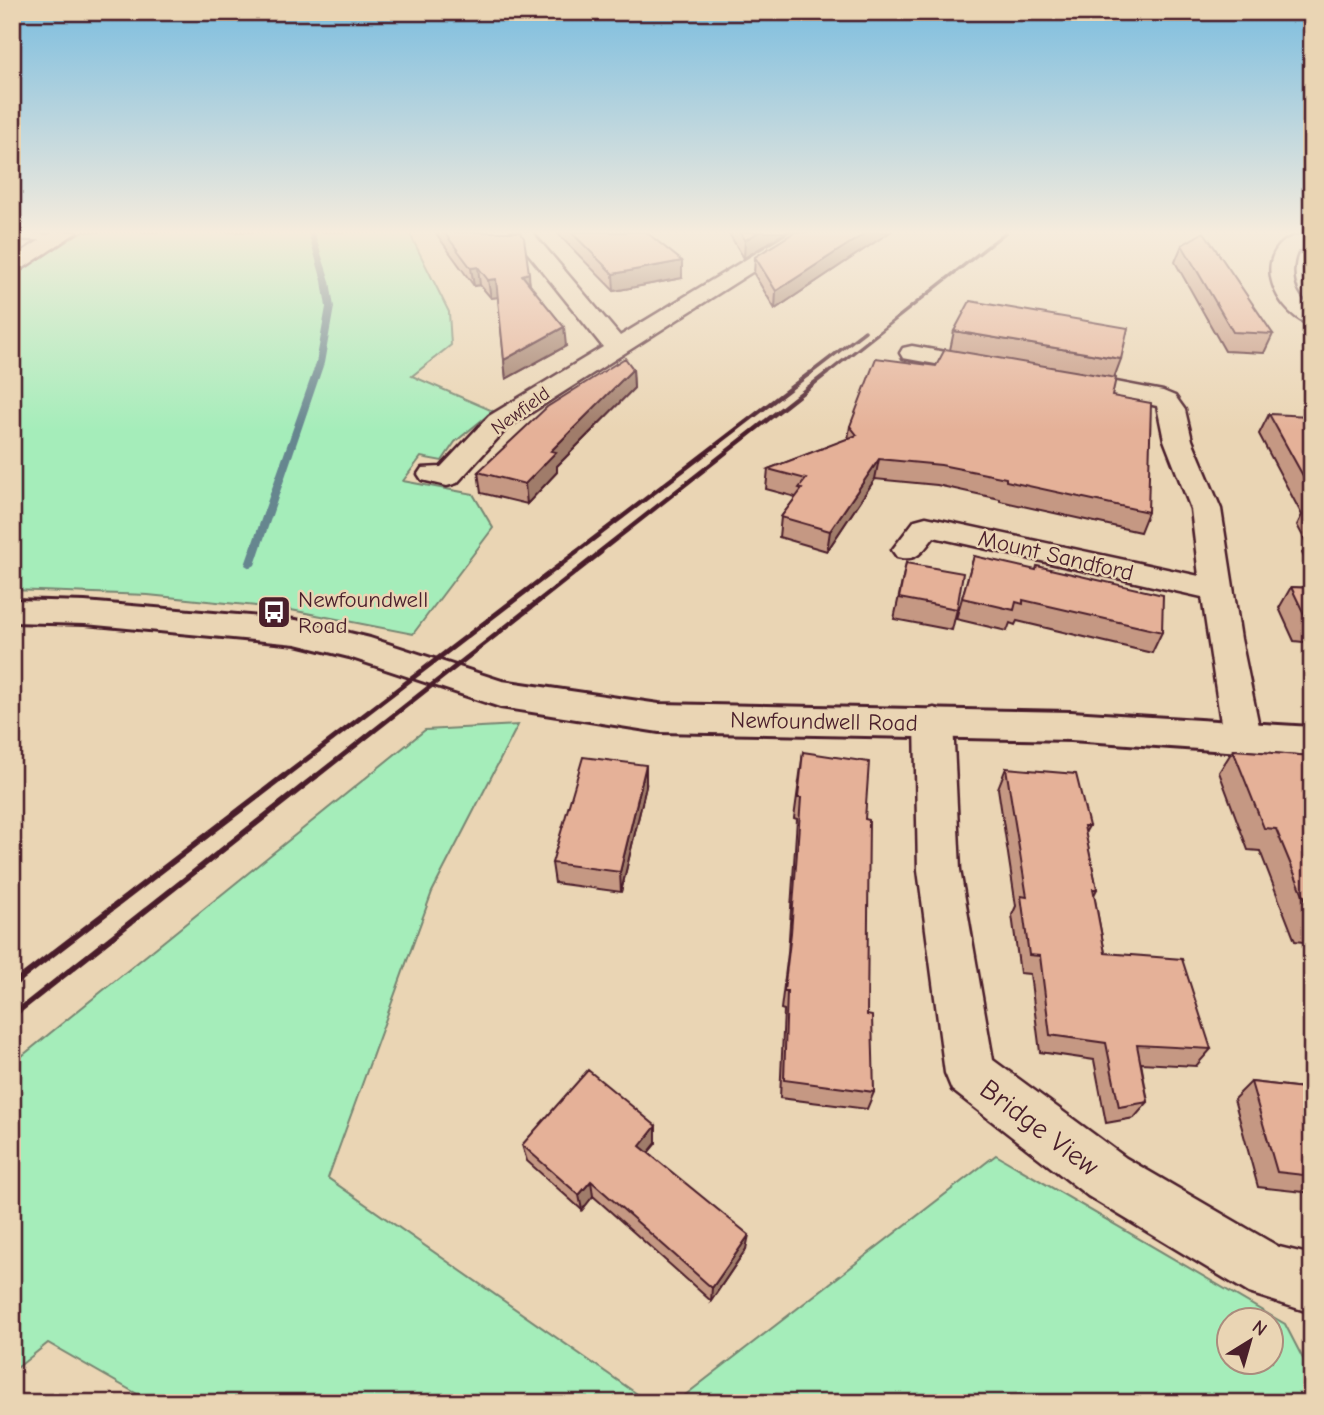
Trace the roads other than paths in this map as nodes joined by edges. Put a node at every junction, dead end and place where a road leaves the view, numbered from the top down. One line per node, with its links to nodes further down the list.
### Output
1 (576, 298): 5 (street)
2 (696, 298): 5 (street, Newfield)
3 (1288, 298): 4 (street)
4 (1312, 318)
5 (616, 347): 7 (street, Newfield)
6 (912, 353): 9 (street)
7 (432, 474)
8 (908, 550): 9 (street, Mount Sandford)
9 (1216, 590): 12 (street)
10 (12, 611): 11 (main road, Newfoundwell Road)
11 (934, 722): 12 (main road, Newfoundwell Road); 14 (street, Bridge View)
12 (1242, 736): 13 (main road, Newfoundwell Road)
13 (1312, 742)
14 (1312, 1284)

